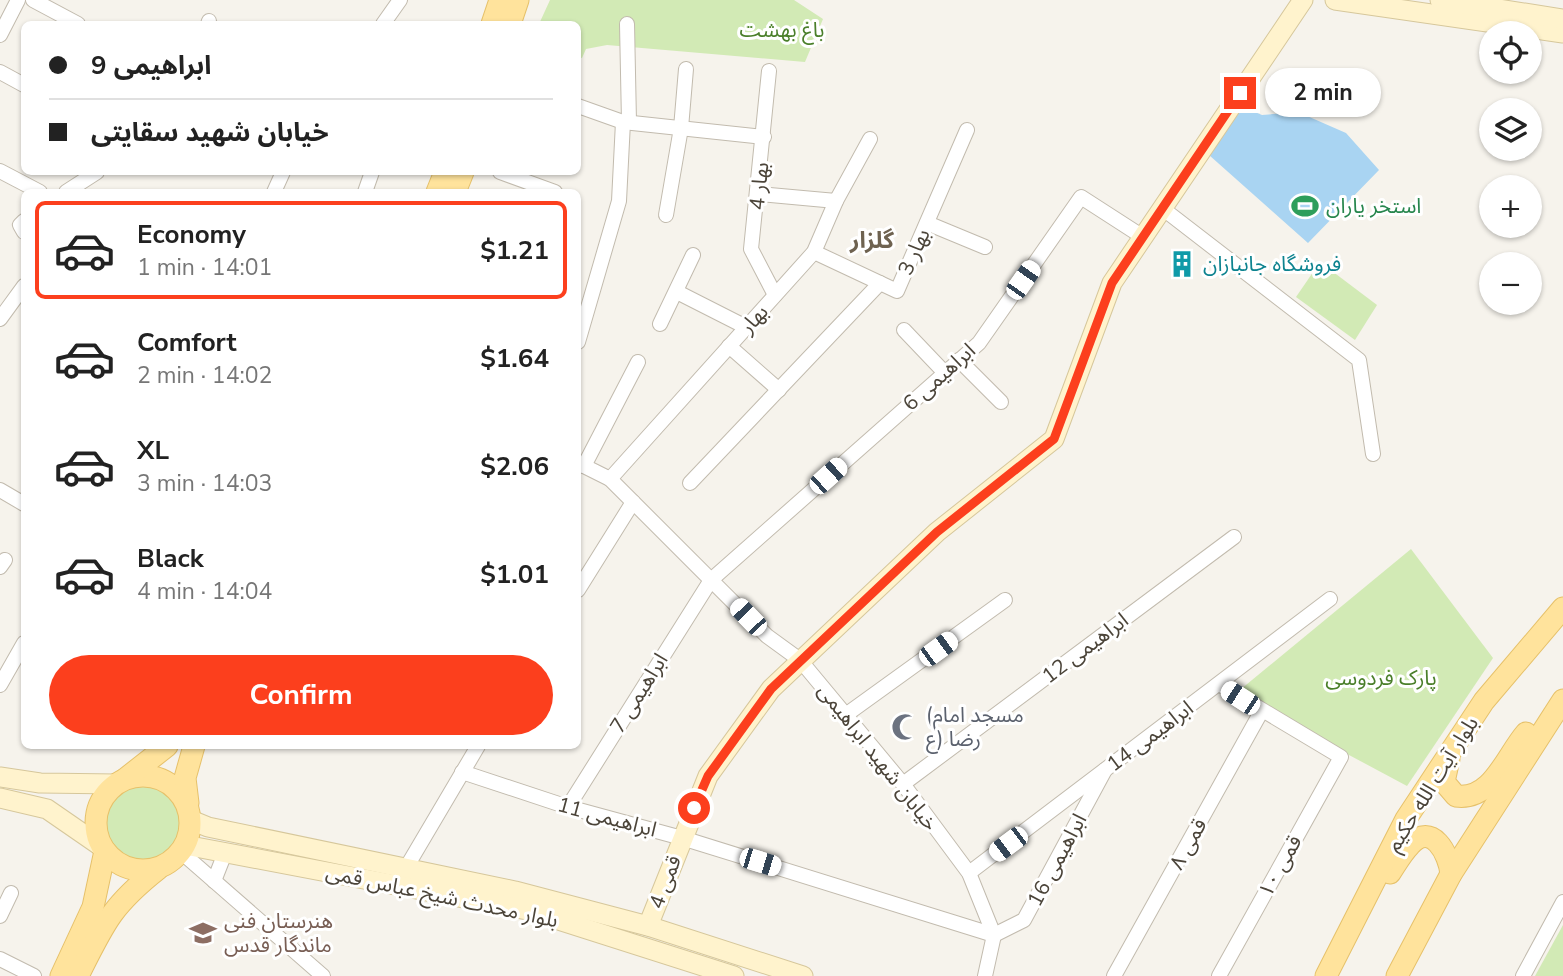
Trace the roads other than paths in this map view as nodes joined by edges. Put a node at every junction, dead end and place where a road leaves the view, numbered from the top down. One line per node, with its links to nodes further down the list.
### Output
1 (18, 0): 16 (street)
2 (33, 0): 10 (street)
3 (400, 0): 11 (street)
4 (500, 0): 12 (main road)
5 (518, 0): 13 (main road)
6 (1303, 0): 35 (main road, قمی 4)
7 (1335, 0): 15 (main road)
8 (1440, 0): 9 (main road)
9 (1563, 19)
10 (72, 21)
11 (385, 21)
12 (493, 21)
13 (511, 21)
14 (627, 24): 22 (street)
15 (1563, 33)
16 (0, 35)
17 (686, 69): 23 (street)
18 (769, 71): 25 (street, بهار 4)
19 (0, 72): 20 (street)
20 (21, 83)
21 (581, 107): 22 (street)
22 (626, 122): 23 (street); 50 (street)
23 (681, 128): 25 (street); 36 (street)
24 (967, 130): 37 (street, بهار 3)
25 (764, 137): 33 (street, بهار 4)
26 (870, 139): 34 (street, بهار)
27 (0, 171): 30 (street)
28 (92, 175): 31 (street)
29 (508, 175): 32 (street)
30 (34, 189)
31 (71, 189)
32 (547, 189)
33 (759, 194): 34 (street); 45 (street, بهار 4)
34 (836, 201): 40 (street, بهار)
35 (1162, 208): 38 (main road, قمی 4); 57 (street)
36 (666, 215)
37 (926, 223): 39 (street); 42 (street, بهار 3)
38 (1143, 237): 52 (street, ابراهیمی 6); 71 (main road, قمی 4)
39 (985, 247)
40 (814, 252): 42 (street, بهار 3); 45 (street, بهار)
41 (693, 256): 44 (street)
42 (880, 283): 55 (street)
43 (21, 290): 46 (street)
44 (677, 292): 47 (street); 48 (street)
45 (775, 295): 48 (street, بهار)
46 (0, 319)
47 (660, 324)
48 (746, 327): 51 (street, بهار)
49 (904, 330): 54 (street)
50 (581, 332)
51 (729, 346): 55 (street); 59 (street, بهار)
52 (959, 360): 54 (street, ابراهیمی 6); 56 (street)
53 (638, 362): 58 (street)
54 (945, 373): 65 (street, ابراهیمی 6)
55 (779, 390): 60 (street)
56 (1000, 402)
57 (1373, 454)
58 (581, 464): 59 (street, خیابان شهید ابراهیمی)
59 (610, 479): 63 (street, خیابان شهید ابراهیمی)
60 (690, 483)
61 (0, 490): 62 (street)
62 (21, 502)
63 (634, 502): 65 (street, خیابان شهید ابراهیمی); 66 (street)
64 (1234, 537): 86 (street, ابراهیمی 12)
65 (711, 580): 71 (street, خیابان شهید ابراهیمی); 88 (street, ابراهیمی 7)
66 (581, 585)
67 (1330, 599): 72 (street, ابراهیمی 14)
68 (1005, 600): 77 (street)
69 (1563, 608): 78 (main road, بلوار آیت الله حکیم)
70 (21, 648): 73 (street)
71 (800, 660): 77 (street, خیابان شهید ابراهیمی); 90 (main road, قمی 4)
72 (1219, 684): 76 (street); 82 (street, ابراهیمی 14)
73 (0, 685)
74 (1563, 694): 78 (main road)
75 (1563, 700): 97 (main road)
76 (1262, 712): 113 (street, قمی ۸); 114 (street, قمی ۱۰)
77 (848, 714): 86 (street, خیابان شهید ابراهیمی)
78 (1458, 738): 102 (main road, بلوار آیت الله حکیم)
79 (163, 749): 85 (main road)
80 (193, 749): 89 (main road)
81 (476, 749): 83 (street)
82 (1105, 770): 96 (street, ابراهیمی 14); 104 (street, ابراهیمی 16)
83 (462, 772): 88 (street, ابراهیمی 11); 94 (street)
84 (0, 777): 85 (main road)
85 (120, 782): 89 (main road); 91 (main road)
86 (903, 784): 96 (street, خیابان شهید ابراهیمی)
87 (0, 798): 91 (main road)
88 (568, 807): 90 (street, ابراهیمی 11)
89 (190, 813): 92 (main road); 94 (main road)
90 (682, 838): 103 (main road, قمی 4); 104 (street, ابراهیمی 11)
91 (103, 849): 95 (main road); 107 (main road)
92 (183, 849): 93 (main road, بلوار محدث شیخ عباس قمی); 95 (main road); 98 (street)
93 (225, 853): 98 (street); 110 (main road, بلوار محدث شیخ عباس قمی)
94 (406, 868): 103 (main road)
95 (158, 869): 108 (main road)
96 (969, 873): 104 (street, خیابان شهید ابراهیمی)
97 (1451, 874): 102 (main road); 116 (main road)
98 (214, 881): 109 (street)
99 (11, 893): 101 (street)
100 (1563, 902): 117 (street)
101 (0, 916)
102 (1352, 920): 115 (main road, بلوار آیت الله حکیم)
103 (648, 926): 111 (main road)
104 (994, 935): 112 (street)
105 (0, 959): 106 (street)
106 (34, 976)
107 (61, 976)
108 (78, 976)
109 (323, 976)
110 (734, 976)
111 (803, 976)
112 (985, 976)
113 (1114, 976)
114 (1219, 976)
115 (1326, 976)
116 (1397, 976)
117 (1523, 976)

